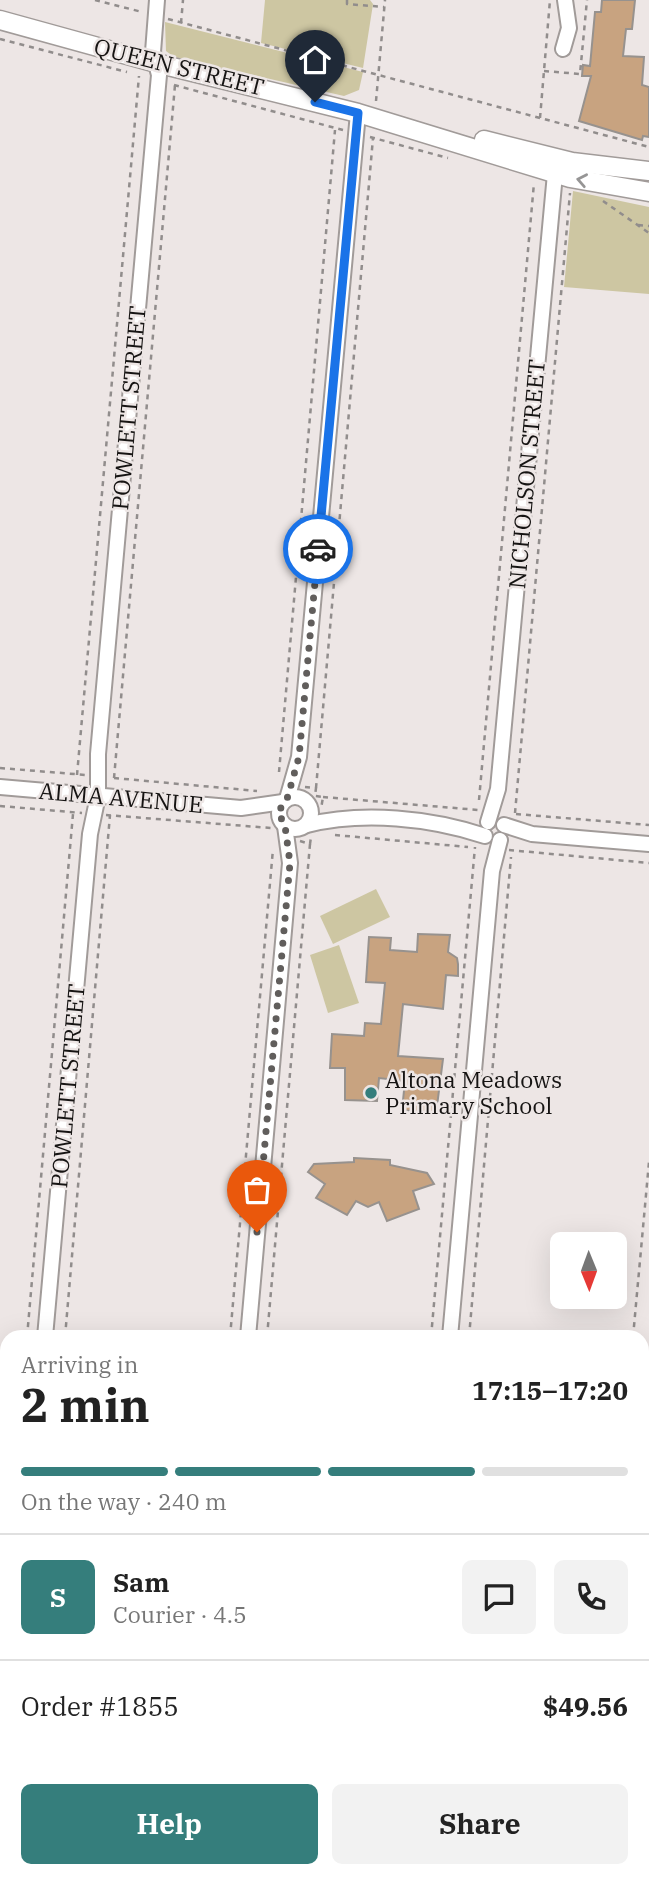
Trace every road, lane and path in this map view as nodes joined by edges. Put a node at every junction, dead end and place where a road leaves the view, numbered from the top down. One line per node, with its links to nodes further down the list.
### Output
1 (95, 0): 9 (path)
2 (157, 0): 9 (street, POWLETT STREET)
3 (183, 0): 11 (path)
4 (347, 0): 8 (path)
5 (385, 0): 8 (path)
6 (550, 0): 19 (path)
7 (565, 0): 13 (street)
8 (384, 7): 15 (path)
9 (156, 16): 11 (path); 14 (street, POWLETT STREET)
10 (0, 20): 14 (main road, QUEEN STREET)
11 (181, 23): 15 (path)
12 (0, 39): 16 (path)
13 (563, 49)
14 (157, 72): 16 (path); 17 (path); 18 (main road, QUEEN STREET); 37 (street, POWLETT STREET)
15 (379, 75): 18 (path); 19 (path)
16 (139, 76): 37 (path)
17 (175, 85): 20 (path); 37 (path)
18 (367, 113): 21 (street); 26 (main road, QUEEN STREET)
19 (540, 118): 23 (path)
20 (336, 128): 21 (path); 36 (path)
21 (356, 134): 22 (path); 34 (street)
22 (373, 138): 24 (path); 44 (path)
23 (649, 147)
24 (453, 160)
25 (649, 171): 26 (main road, QUEEN STREET)
26 (555, 172): 27 (path); 28 (main road, QUEEN STREET, one-way to 26); 48 (street, NICHOLSON STREET); 48 (path)
27 (570, 191): 29 (path); 47 (path)
28 (649, 192)
29 (580, 193)
30 (599, 198): 31 (path)
31 (636, 224): 32 (path); 33 (path)
32 (649, 226)
33 (649, 233)
34 (299, 757): 41 (street); 44 (street)
35 (0, 768): 37 (path)
36 (279, 772)
37 (95, 776): 39 (path); 40 (street, POWLETT STREET)
38 (0, 787): 40 (street, ALMA AVENUE)
39 (264, 792)
40 (94, 796): 43 (street, ALMA AVENUE); 45 (street, POWLETT STREET)
41 (285, 801): 43 (street, ALMA AVENUE); 44 (street, ALMA AVENUE); 46 (street)
42 (0, 806): 45 (path)
43 (241, 808): 46 (street, ALMA AVENUE)
44 (310, 813): 46 (street, ALMA AVENUE); 48 (path); 48 (street); 51 (street); 58 (path)
45 (92, 814): 53 (path); 54 (street, POWLETT STREET); 55 (path); 56 (path)
46 (283, 824): 51 (street)
47 (649, 825)
48 (494, 829): 49 (street); 60 (street, NICHOLSON STREET); 61 (path)
49 (649, 844)
50 (475, 847): 59 (path)
51 (290, 863): 57 (street)
52 (649, 1162): 62 (path)
53 (28, 1330)
54 (47, 1330)
55 (65, 1330)
56 (231, 1330)
57 (249, 1330)
58 (268, 1330)
59 (432, 1330)
60 (451, 1330)
61 (469, 1330)
62 (634, 1330)

